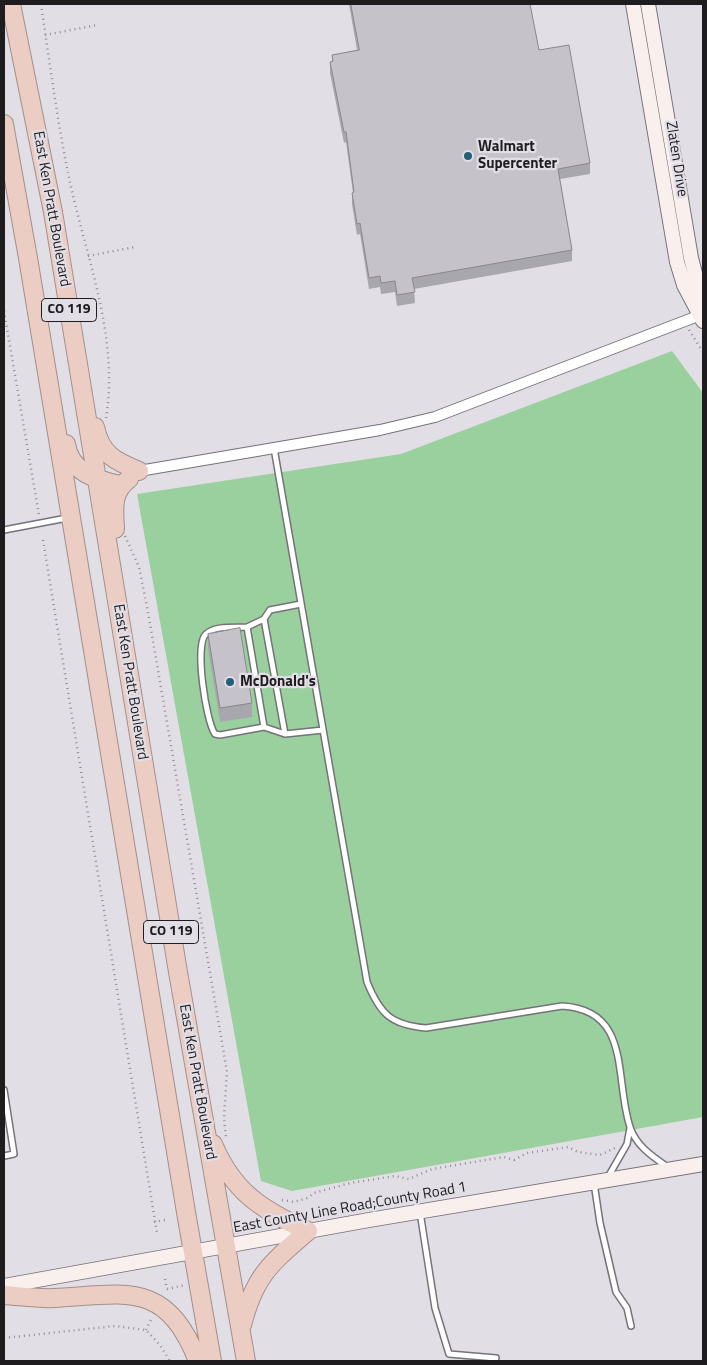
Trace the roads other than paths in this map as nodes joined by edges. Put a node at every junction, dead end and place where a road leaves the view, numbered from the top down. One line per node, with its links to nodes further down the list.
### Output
1 (11, 4): 7 (highway, East Ken Pratt Boulevard / CO 119)
2 (633, 4): 6 (main road, Zlaten Drive)
3 (648, 4): 6 (main road, Zlaten Drive)
4 (4, 124): 5 (highway, East Ken Pratt Boulevard / CO 119)
5 (9, 154): 10 (highway); 12 (highway, East Ken Pratt Boulevard / CO 119)
6 (702, 317): 8 (street)
7 (72, 329): 9 (highway); 10 (highway, East Ken Pratt Boulevard / CO 119)
8 (274, 448): 9 (street); 14 (lane)
9 (139, 471): 11 (highway)
10 (97, 480): 11 (highway); 15 (highway, East Ken Pratt Boulevard / CO 119)
11 (120, 485): 15 (highway)
12 (70, 518): 13 (lane); 31 (highway, East Ken Pratt Boulevard / CO 119)
13 (4, 530)
14 (301, 604): 16 (lane); 19 (lane)
15 (119, 618): 22 (highway, East Ken Pratt Boulevard / CO 119)
16 (264, 619): 17 (lane); 20 (lane)
17 (247, 627): 18 (lane); 18 (lane)
18 (264, 727): 20 (lane)
19 (323, 730): 20 (lane); 23 (lane)
20 (285, 734)
21 (4, 1090): 24 (lane)
22 (204, 1123): 29 (highway); 30 (highway, East Ken Pratt Boulevard / CO 119)
23 (630, 1127): 26 (lane); 27 (lane)
24 (4, 1156)
25 (703, 1164): 26 (main road, East County Line Road;County Road 1)
26 (671, 1169): 27 (main road, East County Line Road;County Road 1)
27 (600, 1181): 28 (main road, East County Line Road;County Road 1); 34 (lane)
28 (420, 1212): 29 (main road, East County Line Road;County Road 1); 36 (lane)
29 (308, 1231): 30 (main road, East County Line Road;County Road 1); 35 (highway)
30 (226, 1246): 31 (main road, East County Line Road;County Road 1); 35 (highway, East Ken Pratt Boulevard / CO 119)
31 (192, 1252): 32 (main road, East County Line Road;County Road 1); 38 (highway, East Ken Pratt Boulevard / CO 119)
32 (4, 1286)
33 (4, 1295): 37 (highway)
34 (631, 1326)
35 (241, 1331): 39 (highway, East Ken Pratt Boulevard / CO 119)
36 (496, 1358)
37 (198, 1361)
38 (212, 1361)
39 (246, 1361)

